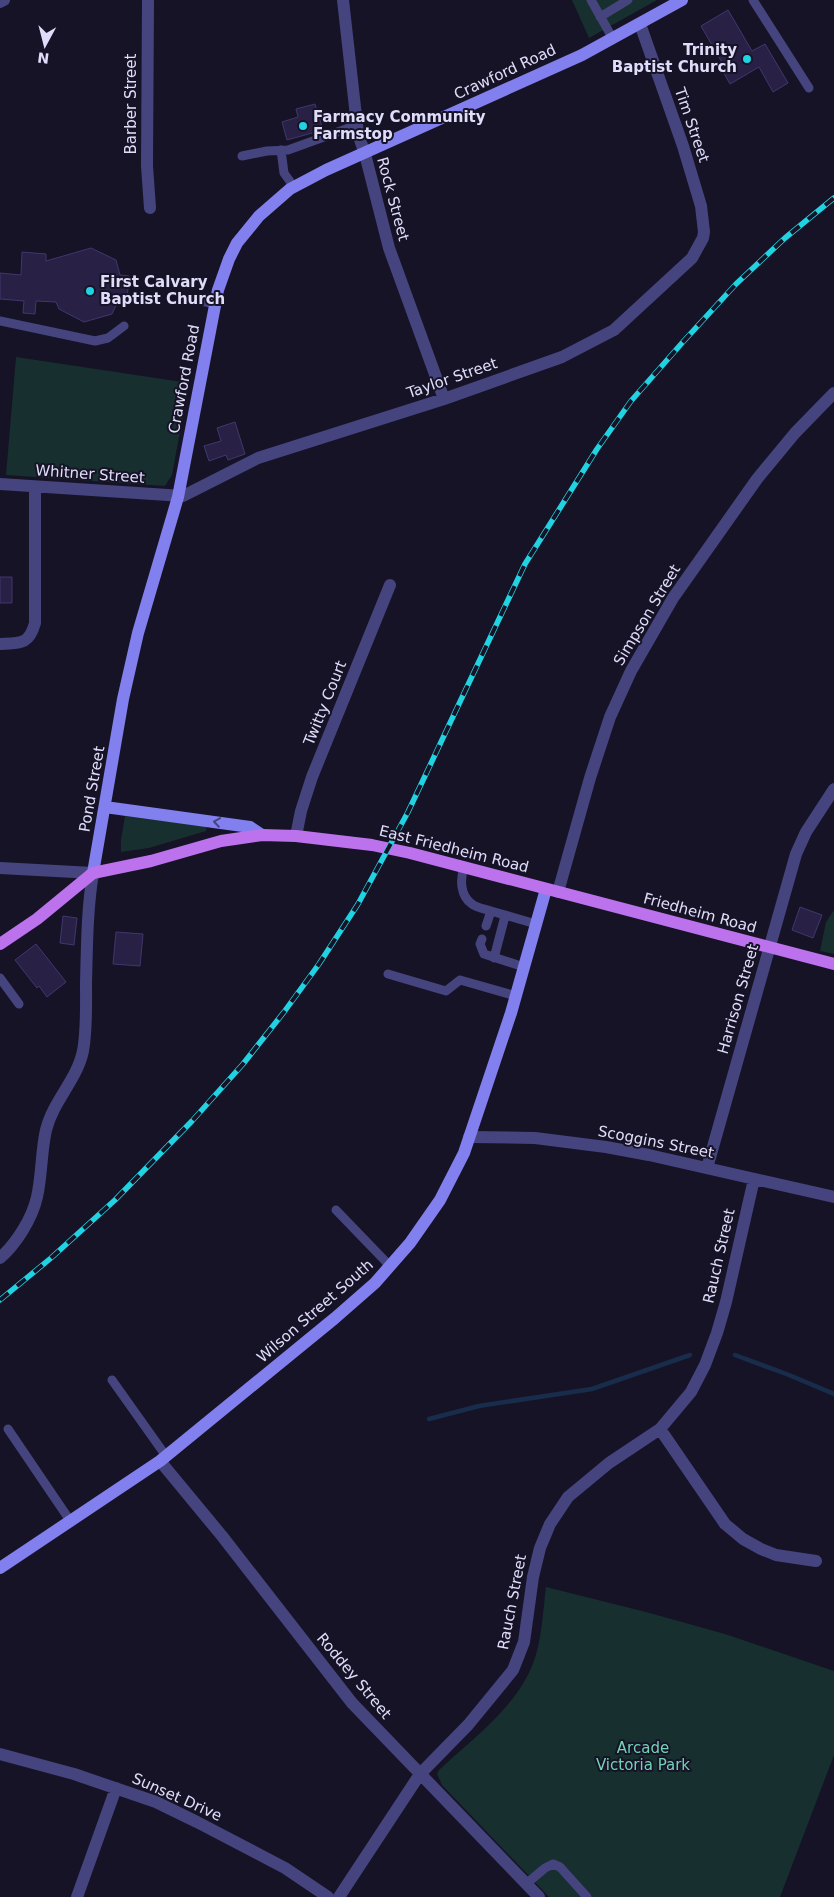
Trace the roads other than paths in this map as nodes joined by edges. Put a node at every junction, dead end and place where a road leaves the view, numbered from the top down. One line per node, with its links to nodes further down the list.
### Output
1 (4, 0): 8 (street)
2 (148, 0): 18 (street, Barber Street)
3 (343, 0): 13 (street, Rock Street)
4 (591, 0): 9 (lane)
5 (628, 0): 9 (lane)
6 (682, 0): 10 (street, Crawford Road)
7 (753, 0): 12 (lane)
8 (0, 2)
9 (600, 17): 11 (lane)
10 (640, 24): 11 (street, Crawford Road); 19 (street, Tim Street)
11 (612, 39): 15 (street, Crawford Road)
12 (809, 88)
13 (356, 125): 14 (lane); 15 (street, Rock Street)
14 (280, 150): 16 (lane); 17 (lane)
15 (365, 154): 17 (street, Crawford Road); 25 (street, Rock Street)
16 (242, 156)
17 (294, 187): 21 (street, Crawford Road)
18 (150, 208)
19 (703, 238): 25 (street, Taylor Street)
20 (197, 300): 21 (lane)
21 (215, 304): 28 (street, Crawford Road)
22 (0, 321): 23 (lane)
23 (124, 326)
24 (834, 393): 38 (street, Simpson Street)
25 (444, 399): 28 (street, Taylor Street)
26 (0, 484): 27 (street, Whitner Street)
27 (35, 487): 28 (street, Whitner Street); 30 (street)
28 (178, 497): 32 (street, Pond Street)
29 (390, 585): 34 (street, Twitty Court)
30 (0, 644)
31 (834, 789): 45 (street, Harrison Street)
32 (106, 807): 33 (street, East Friedheim Road, one-way to 32); 37 (street, Pond Street)
33 (262, 836): 34 (main road, East Friedheim Road); 37 (main road)
34 (296, 836): 35 (main road, East Friedheim Road)
35 (464, 867): 38 (main road, East Friedheim Road); 39 (lane)
36 (0, 868): 37 (street)
37 (93, 873): 44 (main road); 58 (street, Pond Street)
38 (552, 891): 41 (street, Wilson Street South); 45 (main road, Friedheim Road)
39 (491, 911): 40 (lane); 42 (lane)
40 (505, 916): 41 (lane); 46 (lane)
41 (536, 924): 48 (street, Wilson Street South)
42 (486, 926)
43 (482, 939): 46 (lane)
44 (0, 944)
45 (770, 948): 47 (main road, Friedheim Road); 54 (street, Harrison Street)
46 (494, 958): 48 (lane)
47 (834, 964)
48 (524, 967): 51 (street, Wilson Street South)
49 (388, 974): 51 (lane)
50 (0, 978): 52 (lane)
51 (516, 996): 53 (street, Wilson Street South)
52 (19, 1004)
53 (470, 1137): 54 (street, Scoggins Street); 59 (street, Wilson Street South)
54 (707, 1168): 55 (street, Scoggins Street)
55 (754, 1178): 56 (street, Scoggins Street); 62 (street, Rauch Street)
56 (834, 1197)
57 (336, 1210): 59 (lane)
58 (0, 1258)
59 (390, 1266): 63 (street, Wilson Street South)
60 (112, 1380): 63 (lane)
61 (8, 1429): 64 (lane)
62 (660, 1429): 65 (street); 68 (street, Rauch Street)
63 (163, 1459): 64 (street, Wilson Street South); 68 (street, Roddey Street)
64 (71, 1522): 66 (street, Wilson Street South)
65 (816, 1561)
66 (0, 1568)
67 (0, 1754): 69 (street, Sunset Drive)
68 (420, 1774): 70 (street, Roddey Street); 73 (street, Rauch Street)
69 (116, 1788): 71 (street); 72 (street, Sunset Drive)
70 (526, 1884): 74 (street, Roddey Street); 75 (lane)
71 (77, 1897)
72 (328, 1897)
73 (340, 1897)
74 (539, 1897)
75 (587, 1897)

